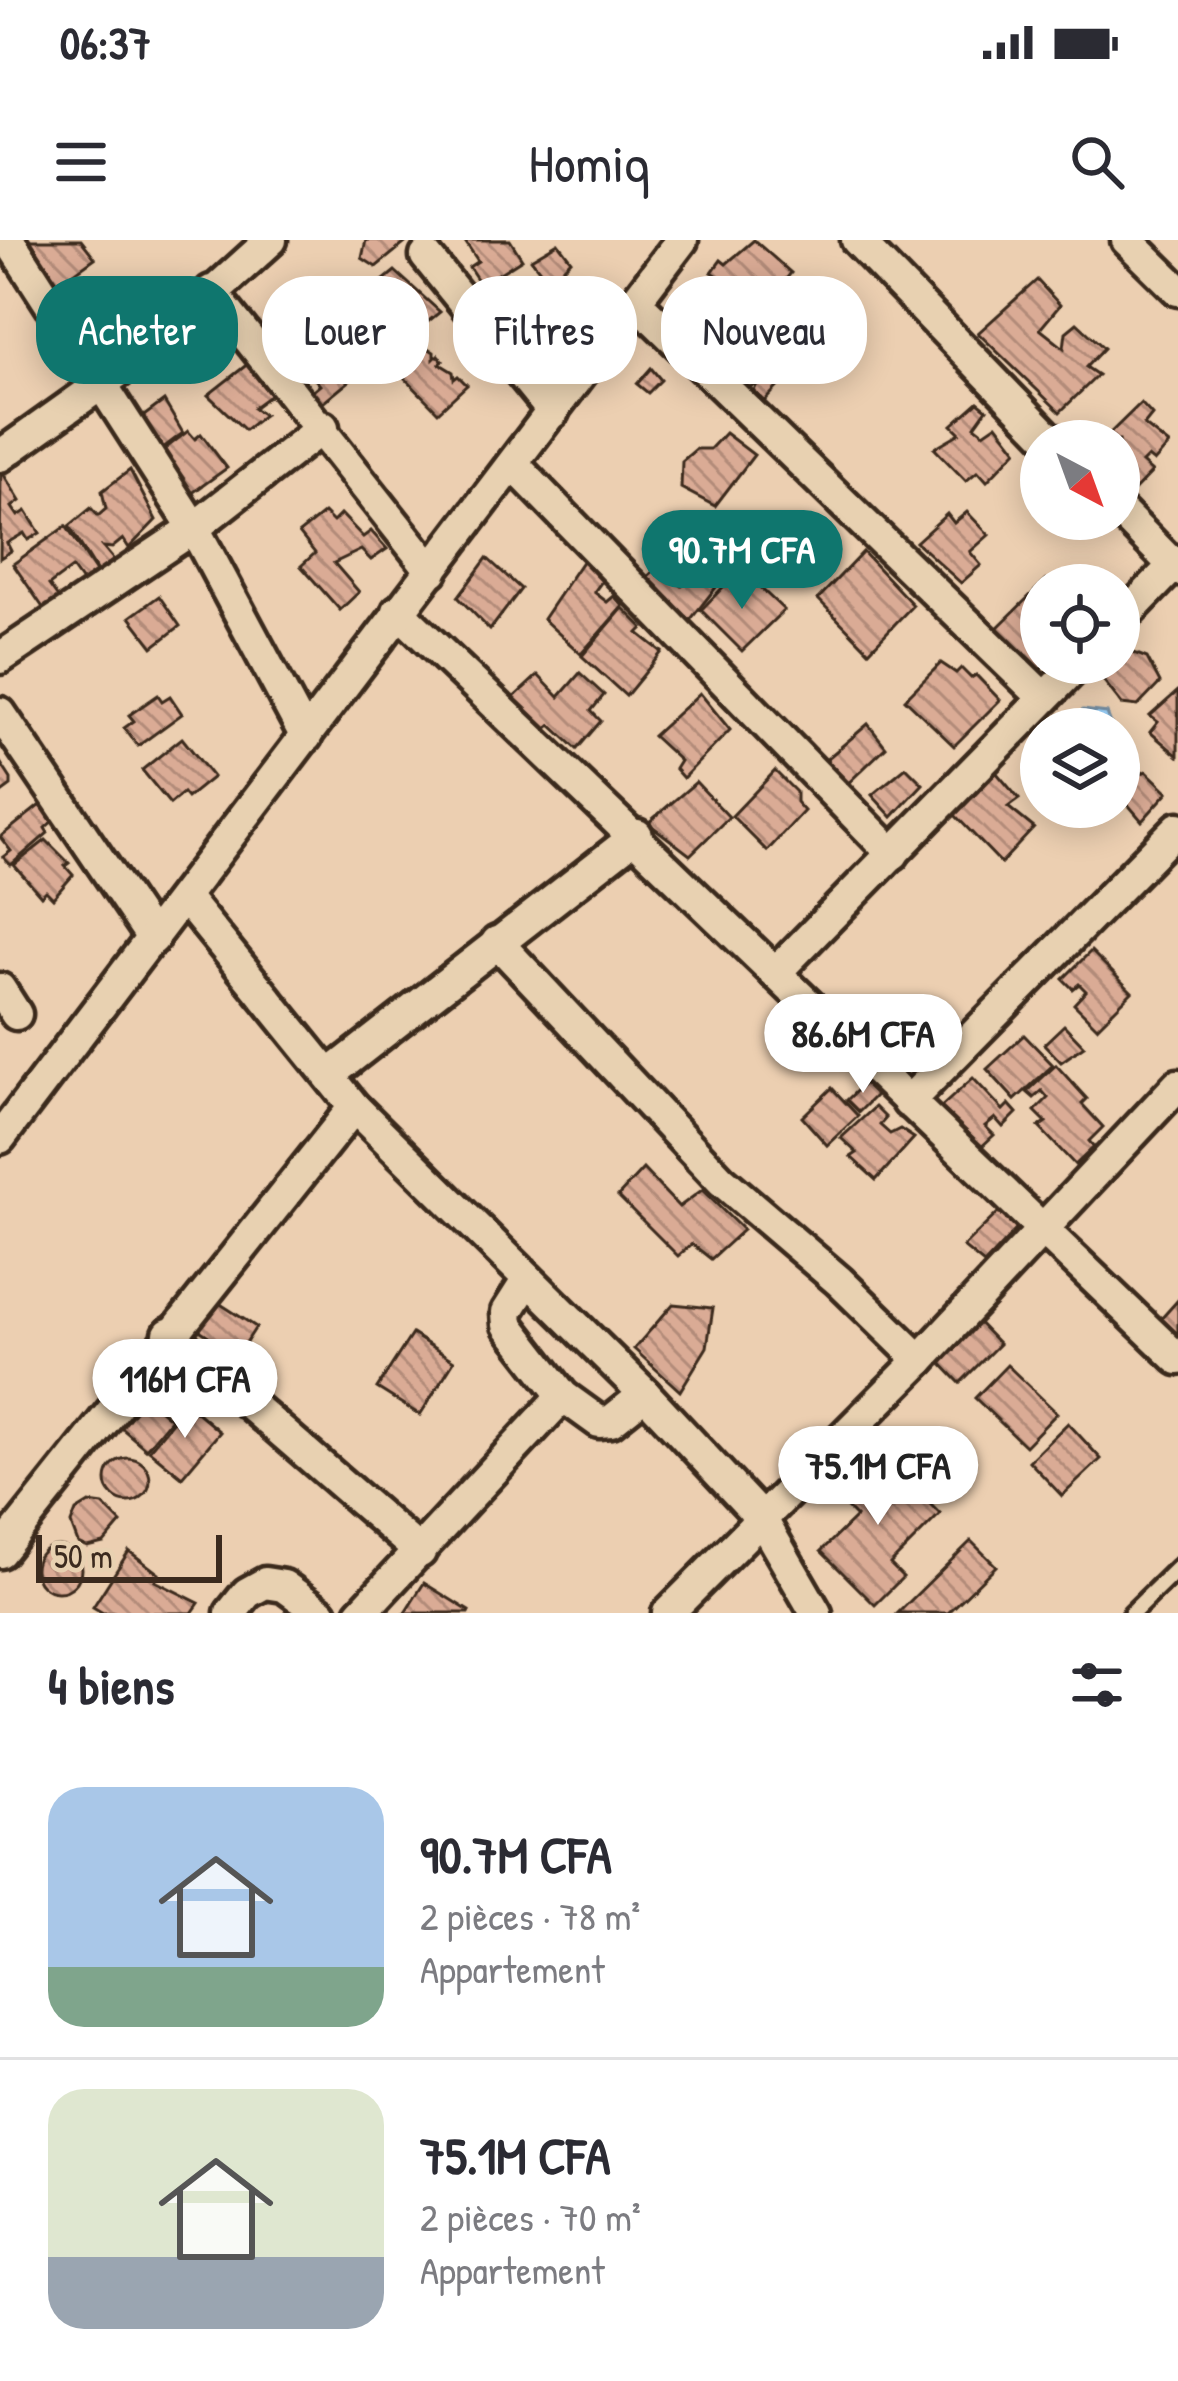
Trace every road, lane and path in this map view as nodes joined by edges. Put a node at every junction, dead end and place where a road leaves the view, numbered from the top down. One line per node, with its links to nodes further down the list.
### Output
1 (271, 240): 7 (street)
2 (682, 240): 10 (street)
3 (857, 240): 16 (street)
4 (1126, 240): 9 (street)
5 (8, 243): 8 (street)
6 (426, 256): 15 (street)
7 (229, 276)
8 (36, 285)
9 (1176, 285)
10 (637, 302): 28 (street)
11 (238, 323): 17 (street)
12 (97, 384): 18 (street)
13 (101, 384): 20 (street)
14 (574, 384): 15 (street)
15 (553, 412): 19 (street)
16 (1032, 420)
17 (323, 427): 20 (street); 23 (street)
18 (0, 456)
19 (514, 464): 23 (street); 33 (street)
20 (194, 528): 26 (street); 30 (street)
21 (1140, 531): 22 (street)
22 (1176, 566): 24 (street)
23 (432, 571): 25 (street)
24 (1140, 601)
25 (398, 611): 30 (street); 32 (street)
26 (0, 658)
27 (1058, 684): 28 (street)
28 (1044, 698): 33 (street)
29 (0, 713): 35 (street)
30 (306, 736): 34 (street)
31 (1178, 828): 40 (street)
32 (637, 835): 36 (street); 37 (street)
33 (893, 854): 37 (street)
34 (184, 897): 35 (street); 38 (street)
35 (154, 939): 42 (street)
36 (497, 942): 38 (street); 47 (street)
37 (775, 973): 40 (street)
38 (329, 1075): 41 (street)
39 (1178, 1084): 43 (street)
40 (908, 1102): 43 (street)
41 (354, 1107): 44 (street); 45 (street)
42 (0, 1138)
43 (1042, 1225): 46 (street); 47 (street)
44 (528, 1280): 48 (street); 49 (street)
45 (169, 1334): 51 (street); 52 (street)
46 (1178, 1358)
47 (920, 1360): 50 (street)
48 (645, 1394): 49 (street); 50 (street)
49 (563, 1396): 52 (street)
50 (761, 1518): 57 (street); 58 (street)
51 (0, 1552)
52 (420, 1552): 56 (street)
53 (1178, 1568): 59 (lane)
54 (231, 1613): 55 (street)
55 (321, 1613)
56 (361, 1613)
57 (668, 1613)
58 (815, 1613)
59 (1132, 1613)

